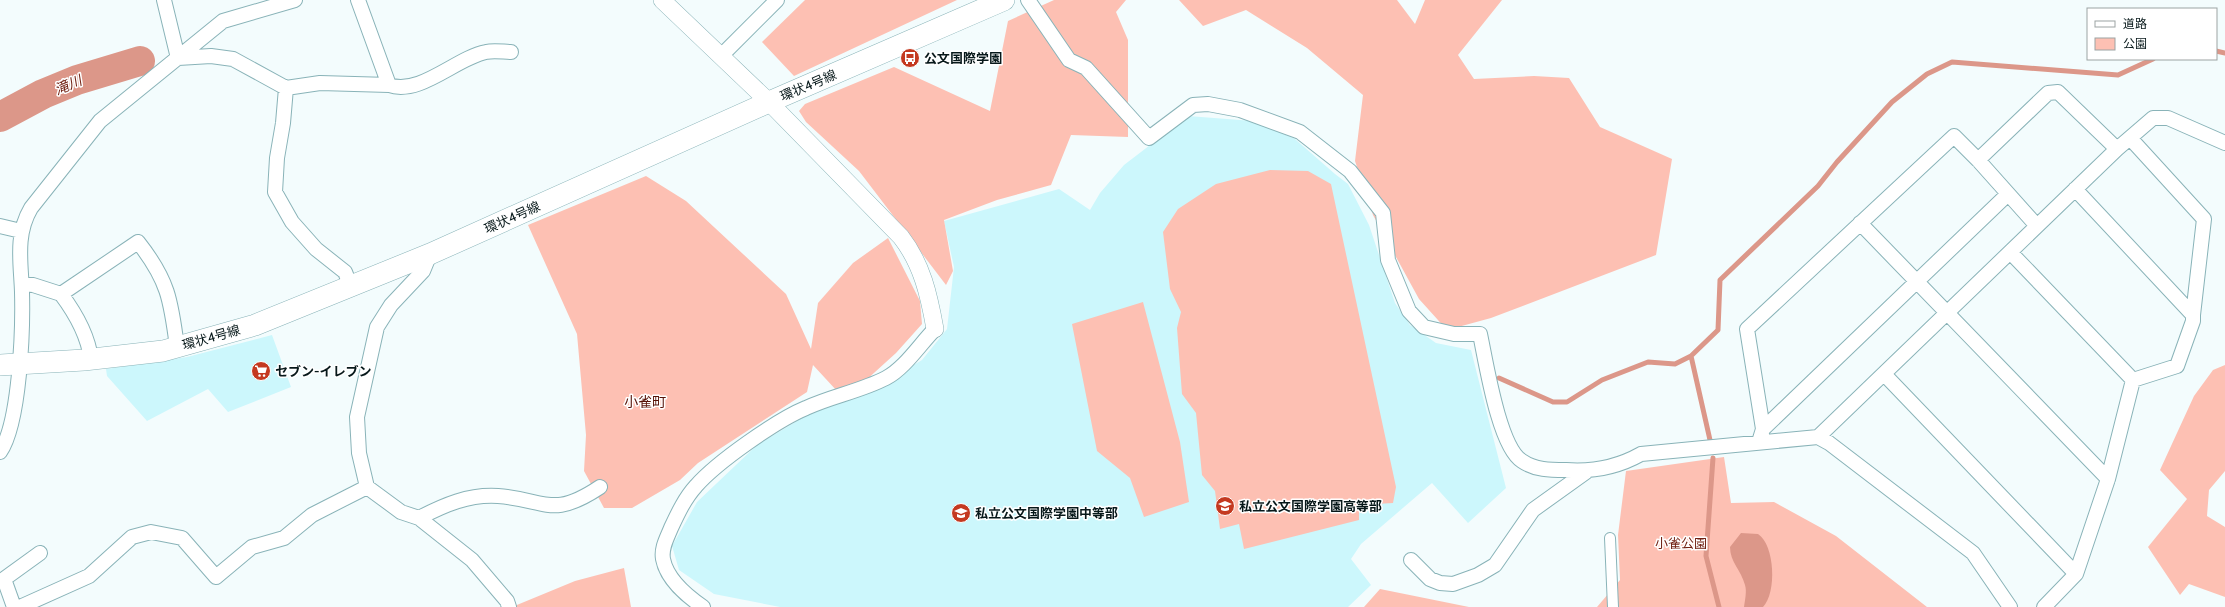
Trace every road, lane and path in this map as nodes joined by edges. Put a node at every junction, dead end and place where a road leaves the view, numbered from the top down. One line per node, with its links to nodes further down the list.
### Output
1 (164, 0): 10 (street)
2 (296, 0): 10 (street)
3 (358, 0): 11 (street)
4 (662, 0): 9 (street)
5 (777, 0): 9 (street)
6 (1004, 0): 13 (main road, 環状4号線)
7 (1028, 0): 41 (street)
8 (511, 52): 11 (street)
9 (721, 56): 13 (street)
10 (178, 58): 12 (street); 23 (street)
11 (388, 85): 12 (street)
12 (286, 88): 28 (street)
13 (769, 102): 25 (main road, 環状4号線); 32 (street)
14 (2130, 138): 15 (street); 16 (street); 31 (street)
15 (2225, 143)
16 (2117, 149): 17 (street); 18 (street)
17 (1978, 160): 19 (street); 20 (street)
18 (2075, 189): 22 (street); 31 (street)
19 (2008, 194): 22 (street); 26 (street)
20 (1860, 223): 26 (street); 38 (street)
21 (0, 226): 23 (street)
22 (2037, 226): 24 (street)
23 (21, 231): 27 (street)
24 (2010, 252): 30 (street); 37 (street)
25 (430, 254): 28 (main road, 環状4号線); 43 (street)
26 (1918, 281): 30 (street); 38 (street)
27 (22, 284): 29 (street); 35 (street)
28 (352, 287): 33 (main road, 環状4号線)
29 (61, 294): 33 (street); 34 (street)
30 (1947, 313): 36 (street); 42 (street)
31 (2193, 315): 37 (street)
32 (935, 329): 53 (street)
33 (177, 347): 34 (main road, 環状4号線)
34 (90, 359): 35 (main road, 環状4号線)
35 (10, 365): 40 (street)
36 (1884, 374): 39 (street); 49 (street)
37 (2133, 380): 42 (street)
38 (1761, 436): 39 (street); 41 (street)
39 (1818, 437): 55 (street)
40 (0, 452)
41 (1586, 472): 48 (street)
42 (2108, 479): 49 (street)
43 (367, 486): 45 (street); 51 (street)
44 (600, 488): 45 (street)
45 (419, 518): 52 (street)
46 (1610, 538): 54 (street)
47 (40, 553): 50 (street)
48 (1411, 560)
49 (2076, 574): 56 (street)
50 (14, 607)
51 (20, 607)
52 (509, 607)
53 (703, 607)
54 (1613, 607)
55 (2010, 607)
56 (2044, 607)

